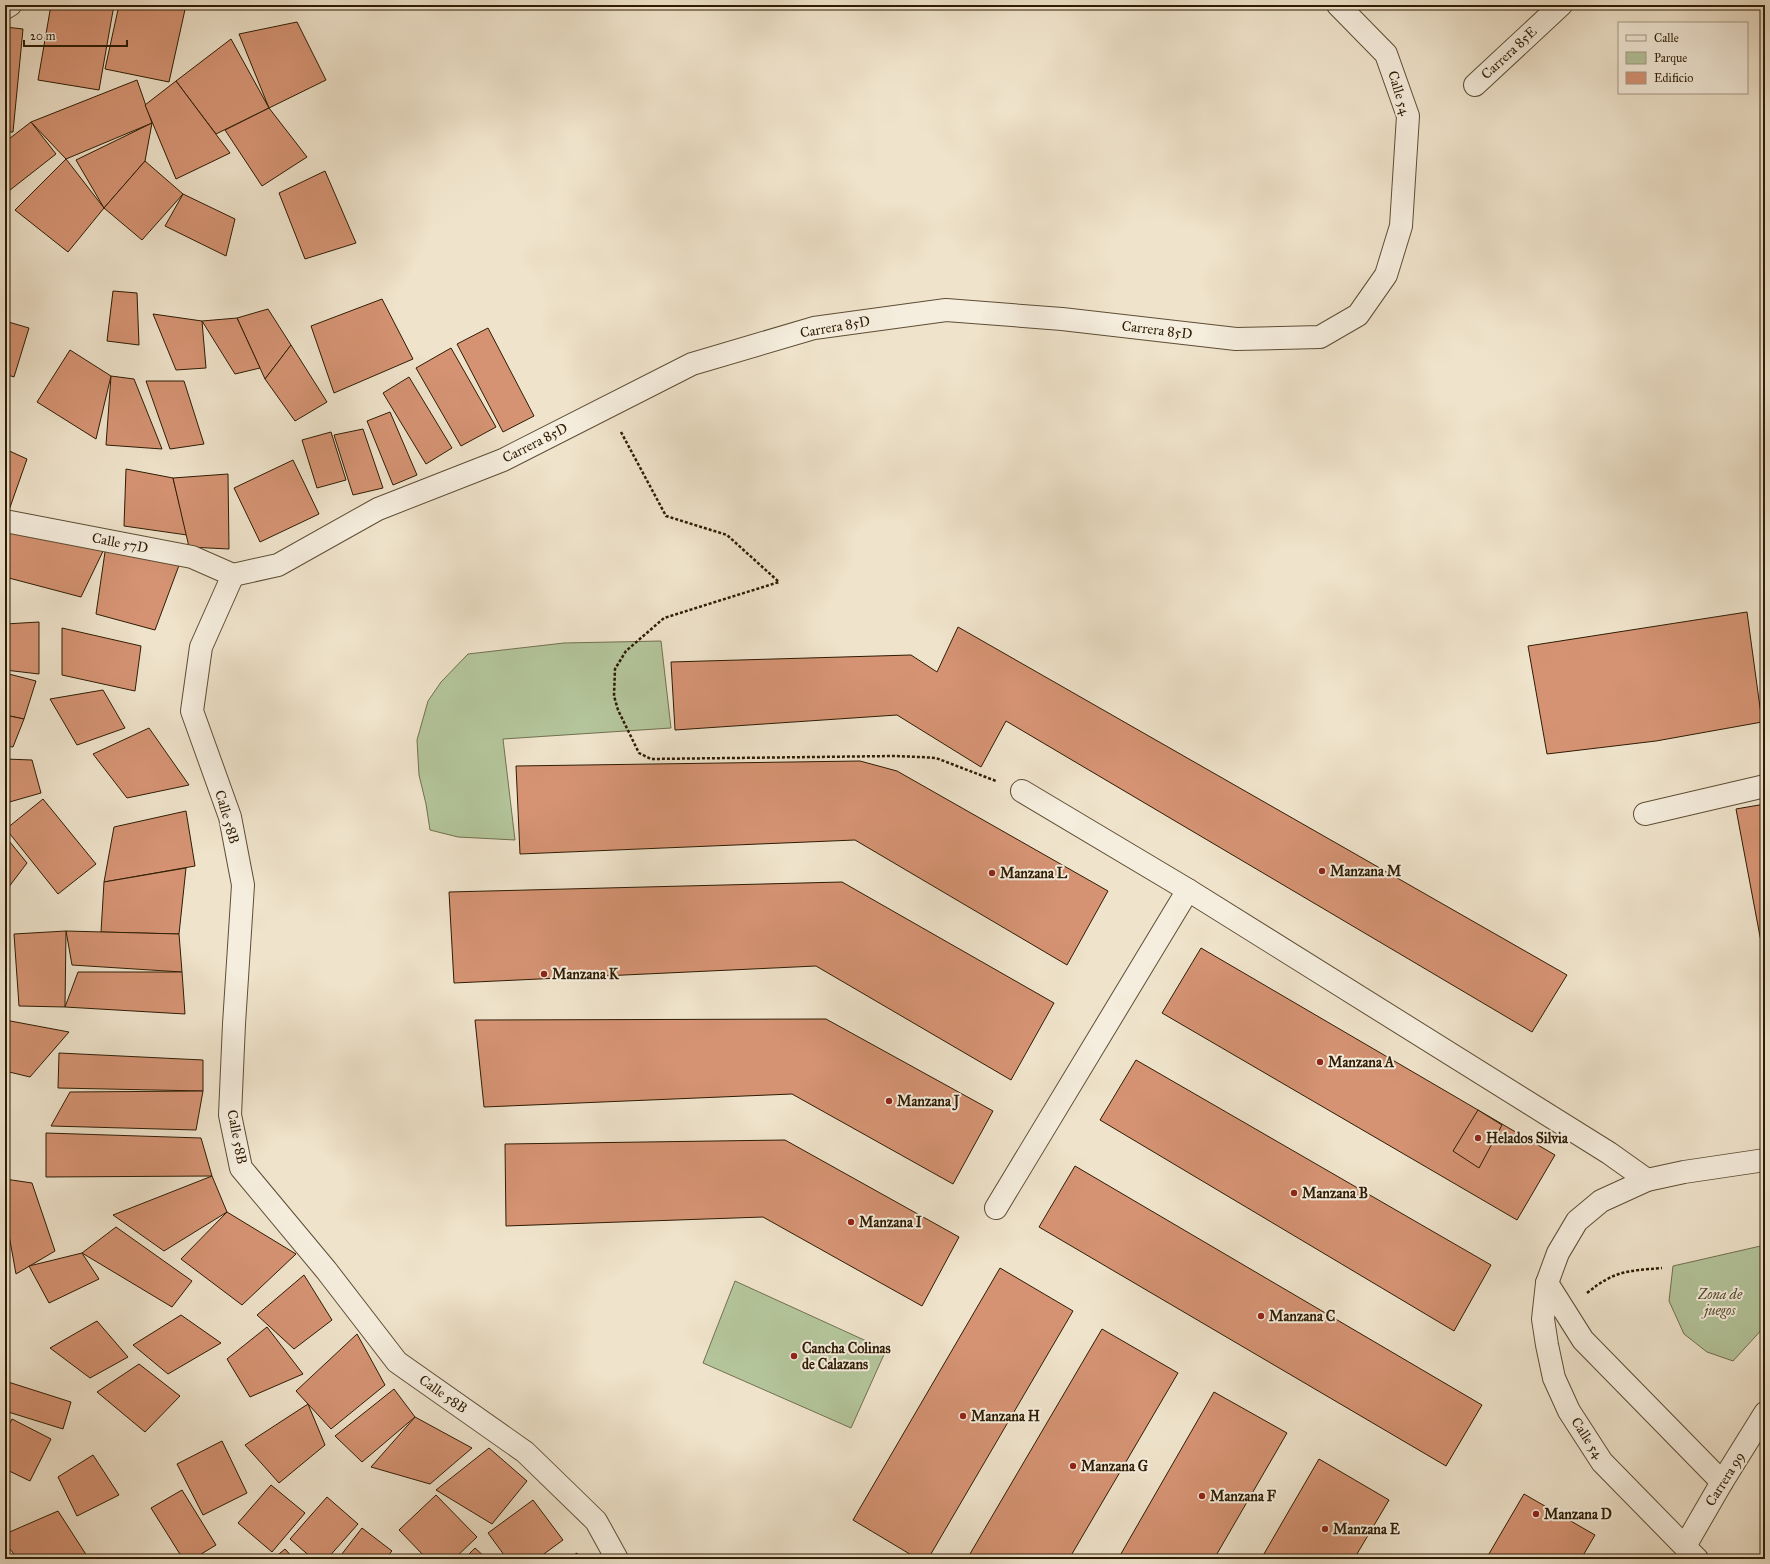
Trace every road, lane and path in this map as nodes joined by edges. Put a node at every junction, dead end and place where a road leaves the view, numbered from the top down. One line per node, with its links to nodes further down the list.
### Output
1 (10, 5): 4 (street)
2 (1338, 5): 6 (street, Calle 54)
3 (1557, 6): 5 (street, Carrera 85E)
4 (5, 8)
5 (1475, 85)
6 (1401, 226): 7 (street, Carrera 85D)
7 (607, 407): 9 (street, Carrera 85D); 11 (path)
8 (5, 521): 9 (street, Calle 57D)
9 (232, 575): 23 (street, Calle 58B)
10 (1765, 786): 12 (street)
11 (1022, 791): 13 (street)
12 (1645, 814)
13 (1188, 890): 15 (street); 16 (street)
14 (1765, 1160): 15 (street, Calle 54)
15 (1646, 1180): 18 (street, Calle 54)
16 (996, 1208)
17 (1662, 1268): 19 (path)
18 (1547, 1283): 19 (street); 22 (street, Calle 54)
19 (1567, 1316): 21 (street)
20 (1765, 1413): 21 (street, Carrera 99)
21 (1722, 1482): 22 (street, Carrera 99)
22 (1691, 1552)
23 (617, 1559)

